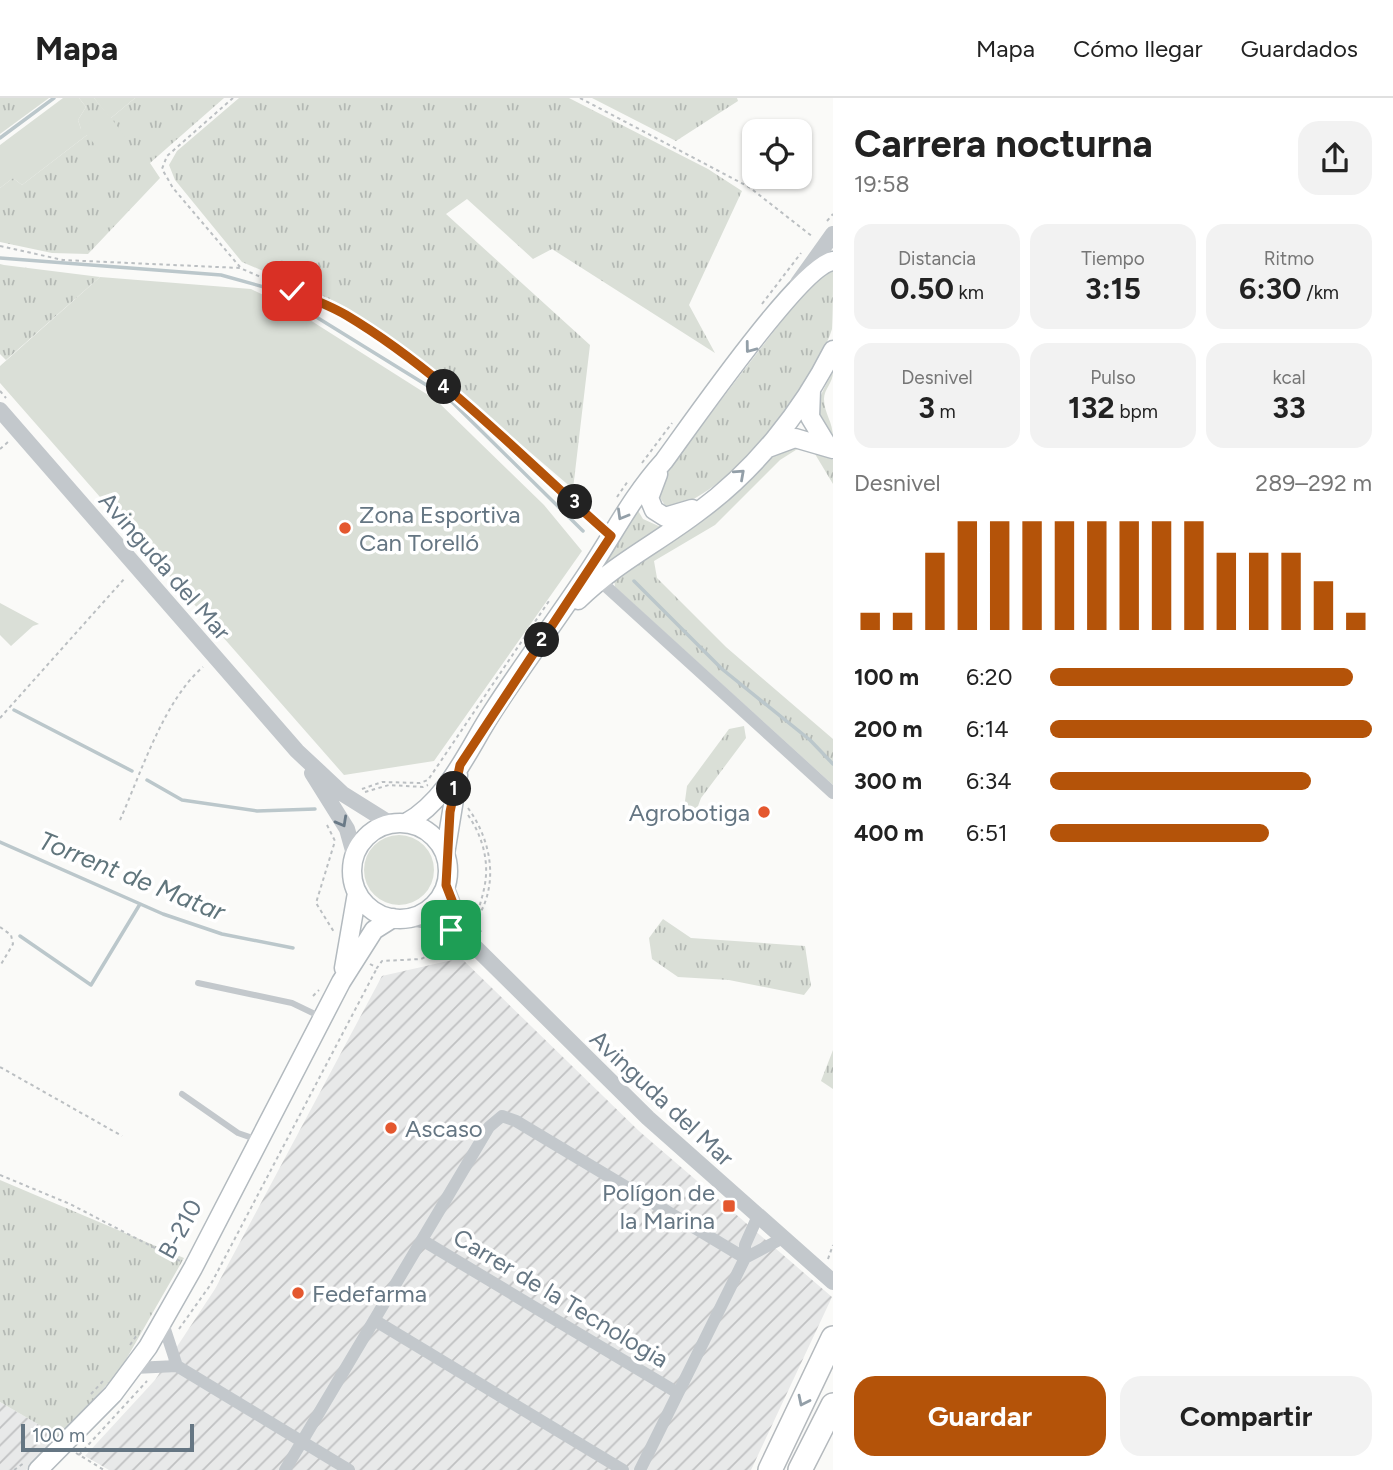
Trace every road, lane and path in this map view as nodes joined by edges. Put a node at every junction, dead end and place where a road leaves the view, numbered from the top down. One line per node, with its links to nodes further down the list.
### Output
1 (233, 98): 6 (path)
2 (580, 98): 3 (path)
3 (828, 240): 7 (street)
4 (0, 246): 6 (path)
5 (833, 261): 7 (main road)
6 (240, 268): 15 (path)
7 (791, 294): 13 (main road, one-way to 13)
8 (833, 349): 9 (main road)
9 (811, 388): 11 (main road); 12 (main road)
10 (0, 410): 16 (street, Avinguda del Mar)
11 (830, 447): 12 (main road)
12 (765, 450): 14 (main road, one-way to 12)
13 (664, 461): 14 (main road); 15 (main road, one-way to 15)
14 (713, 498): 17 (main road)
15 (611, 536): 18 (main road)
16 (136, 566): 19 (street, Avinguda del Mar); 20 (path)
17 (599, 580): 18 (main road); 27 (street)
18 (542, 639): 23 (main road)
19 (215, 657): 21 (street, Avinguda del Mar); 31 (path)
20 (0, 718)
21 (297, 751): 32 (street, Avinguda del Mar); 33 (street, Avinguda del Mar, one-way to 33)
22 (439, 765): 24 (path)
23 (460, 765): 32 (main road); 34 (main road)
24 (431, 776): 25 (path); 26 (path)
25 (356, 789)
26 (358, 793)
27 (833, 793)
28 (466, 803): 38 (path)
29 (463, 806): 38 (path)
30 (322, 815): 40 (path)
31 (120, 820)
32 (398, 823): 33 (main road); 34 (main road)
33 (355, 854): 36 (main road, B-210)
34 (445, 854): 35 (main road)
35 (446, 885): 37 (main road, B-210); 41 (street, Avinguda del Mar)
36 (357, 893): 37 (main road); 45 (main road, B-210)
37 (402, 918): 41 (street, Avinguda del Mar); 45 (main road, B-210)
38 (477, 918): 41 (path)
39 (0, 927): 43 (path)
40 (340, 935)
41 (467, 937): 44 (path); 53 (street, Avinguda del Mar)
42 (362, 960): 44 (path)
43 (0, 966)
44 (377, 968): 60 (path)
45 (341, 982): 47 (main road, B-210)
46 (198, 983): 47 (lane)
47 (323, 1017): 51 (main road, B-210)
48 (0, 1067): 50 (path)
49 (182, 1094): 51 (lane)
50 (122, 1136)
51 (259, 1140): 57 (main road, B-210)
52 (0, 1175): 57 (path)
53 (757, 1218): 54 (street, Avinguda del Mar); 56 (street)
54 (781, 1238): 56 (street); 58 (street, Avinguda del Mar)
55 (422, 1240): 56 (street); 59 (street); 68 (street, Carrer de la Tecnologia)
56 (745, 1258): 68 (street)
57 (183, 1263): 60 (main road, B-210)
58 (833, 1282)
59 (374, 1320): 71 (street); 78 (street)
60 (169, 1330): 64 (street); 65 (main road, B-210)
61 (140, 1332): 63 (path)
62 (833, 1338): 80 (highway, one-way to 80)
63 (129, 1346)
64 (177, 1366): 65 (street); 71 (street)
65 (134, 1368): 72 (main road, B-210)
66 (109, 1374): 69 (path)
67 (153, 1376): 73 (path)
68 (678, 1393): 79 (street)
69 (88, 1397)
70 (833, 1405): 81 (highway)
71 (302, 1441): 76 (street); 77 (street)
72 (63, 1445): 73 (path); 74 (main road, B-210)
73 (79, 1455): 75 (path)
74 (38, 1470)
75 (104, 1470)
76 (285, 1470)
77 (349, 1470)
78 (623, 1470)
79 (640, 1470)
80 (770, 1470)
81 (800, 1470)

